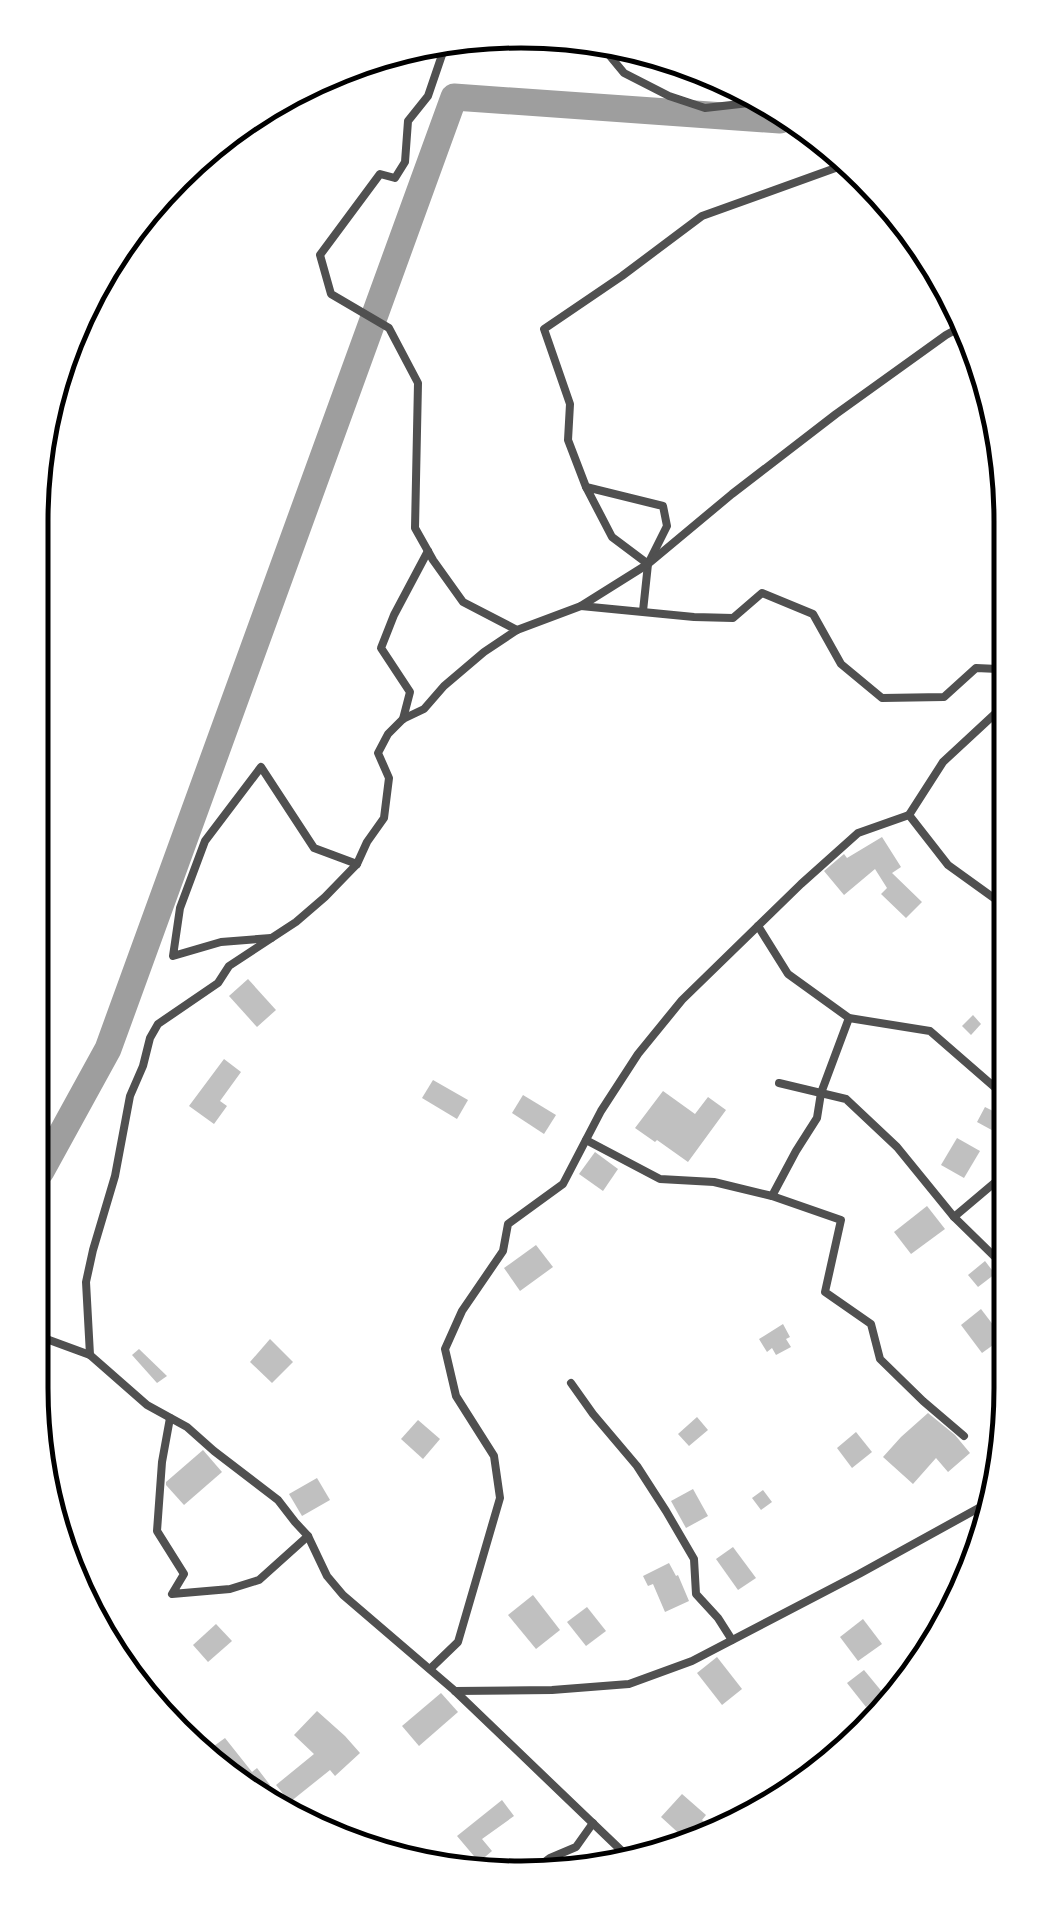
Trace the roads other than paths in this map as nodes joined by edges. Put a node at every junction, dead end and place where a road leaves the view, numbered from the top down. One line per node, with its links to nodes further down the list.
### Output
1 (442, 55): 7 (street)
2 (610, 57): 3 (street)
3 (745, 104)
4 (836, 168): 6 (street)
5 (954, 331): 8 (street)
6 (586, 487): 8 (street); 8 (street)
7 (428, 551): 11 (street); 14 (street)
8 (648, 564): 9 (street); 10 (street)
9 (581, 606): 10 (street); 11 (street)
10 (643, 611): 12 (street)
11 (517, 630): 14 (street)
12 (994, 669)
13 (994, 714): 15 (street)
14 (403, 719): 16 (street)
15 (909, 815): 17 (street); 18 (street)
16 (357, 864): 19 (street); 19 (street)
17 (994, 898)
18 (758, 926): 20 (street); 24 (street)
19 (272, 938): 30 (street)
20 (849, 1018): 22 (street); 23 (street)
21 (779, 1083): 23 (street)
22 (994, 1087)
23 (821, 1093): 26 (street); 27 (street)
24 (586, 1140): 26 (street); 37 (street)
25 (994, 1183): 27 (street)
26 (772, 1196): 33 (street)
27 (954, 1218): 28 (street)
28 (994, 1255)
29 (48, 1340): 30 (street)
30 (90, 1355): 32 (street)
31 (571, 1383): 36 (street)
32 (170, 1418): 35 (street); 35 (street)
33 (964, 1436)
34 (978, 1508): 36 (street)
35 (308, 1536): 37 (street)
36 (732, 1640): 38 (street)
37 (430, 1669): 38 (street)
38 (455, 1691): 39 (street)
39 (593, 1823): 40 (street); 41 (street)
40 (621, 1850)
41 (547, 1860)

